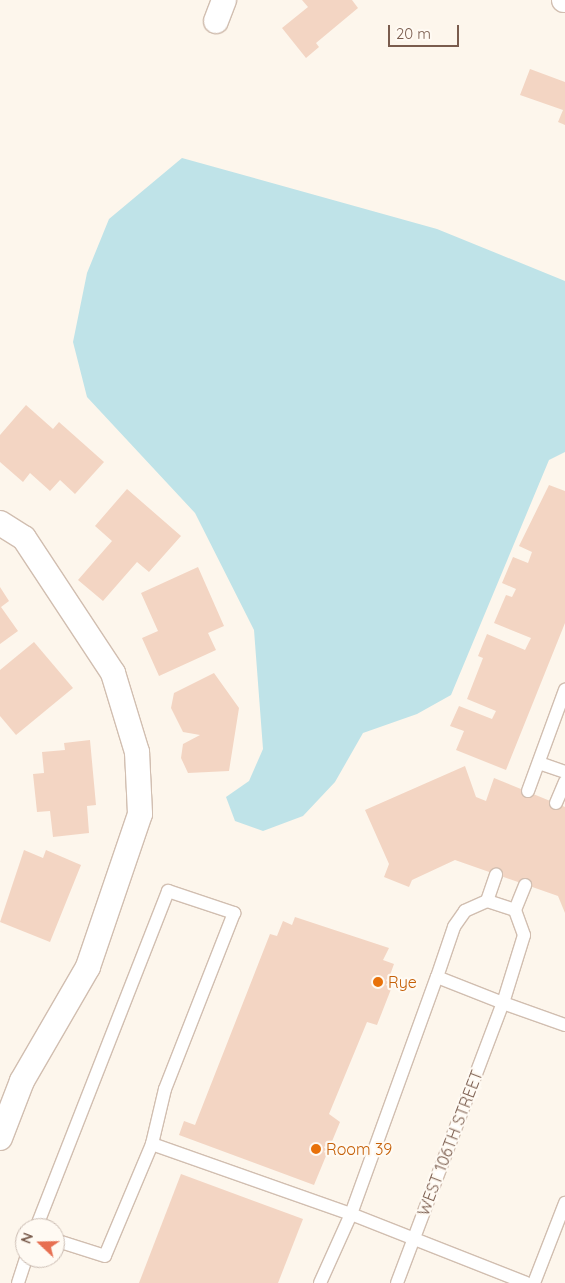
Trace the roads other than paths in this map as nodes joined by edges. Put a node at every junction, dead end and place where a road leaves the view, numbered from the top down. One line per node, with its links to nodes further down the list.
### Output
1 (0, 524): 15 (street)
2 (565, 690): 3 (lane)
3 (539, 763): 4 (lane); 6 (lane)
4 (565, 772)
5 (565, 782): 7 (lane)
6 (528, 791)
7 (556, 803)
8 (496, 875): 10 (lane)
9 (525, 885): 11 (lane)
10 (487, 901): 11 (lane); 12 (lane)
11 (515, 910): 13 (lane, WEST 106TH STREET)
12 (437, 977): 13 (lane); 18 (lane)
13 (503, 1003): 14 (lane); 20 (lane, WEST 106TH STREET)
14 (565, 1025)
15 (0, 1138)
16 (152, 1144): 18 (lane); 19 (lane); 21 (lane)
17 (565, 1203): 27 (lane)
18 (352, 1214): 20 (lane); 24 (lane)
19 (40, 1218)
20 (414, 1238): 25 (lane, WEST 106TH STREET); 26 (lane)
21 (65, 1243)
22 (23, 1268): 23 (lane)
23 (18, 1283)
24 (320, 1283)
25 (397, 1283)
26 (526, 1283)
27 (534, 1283)

